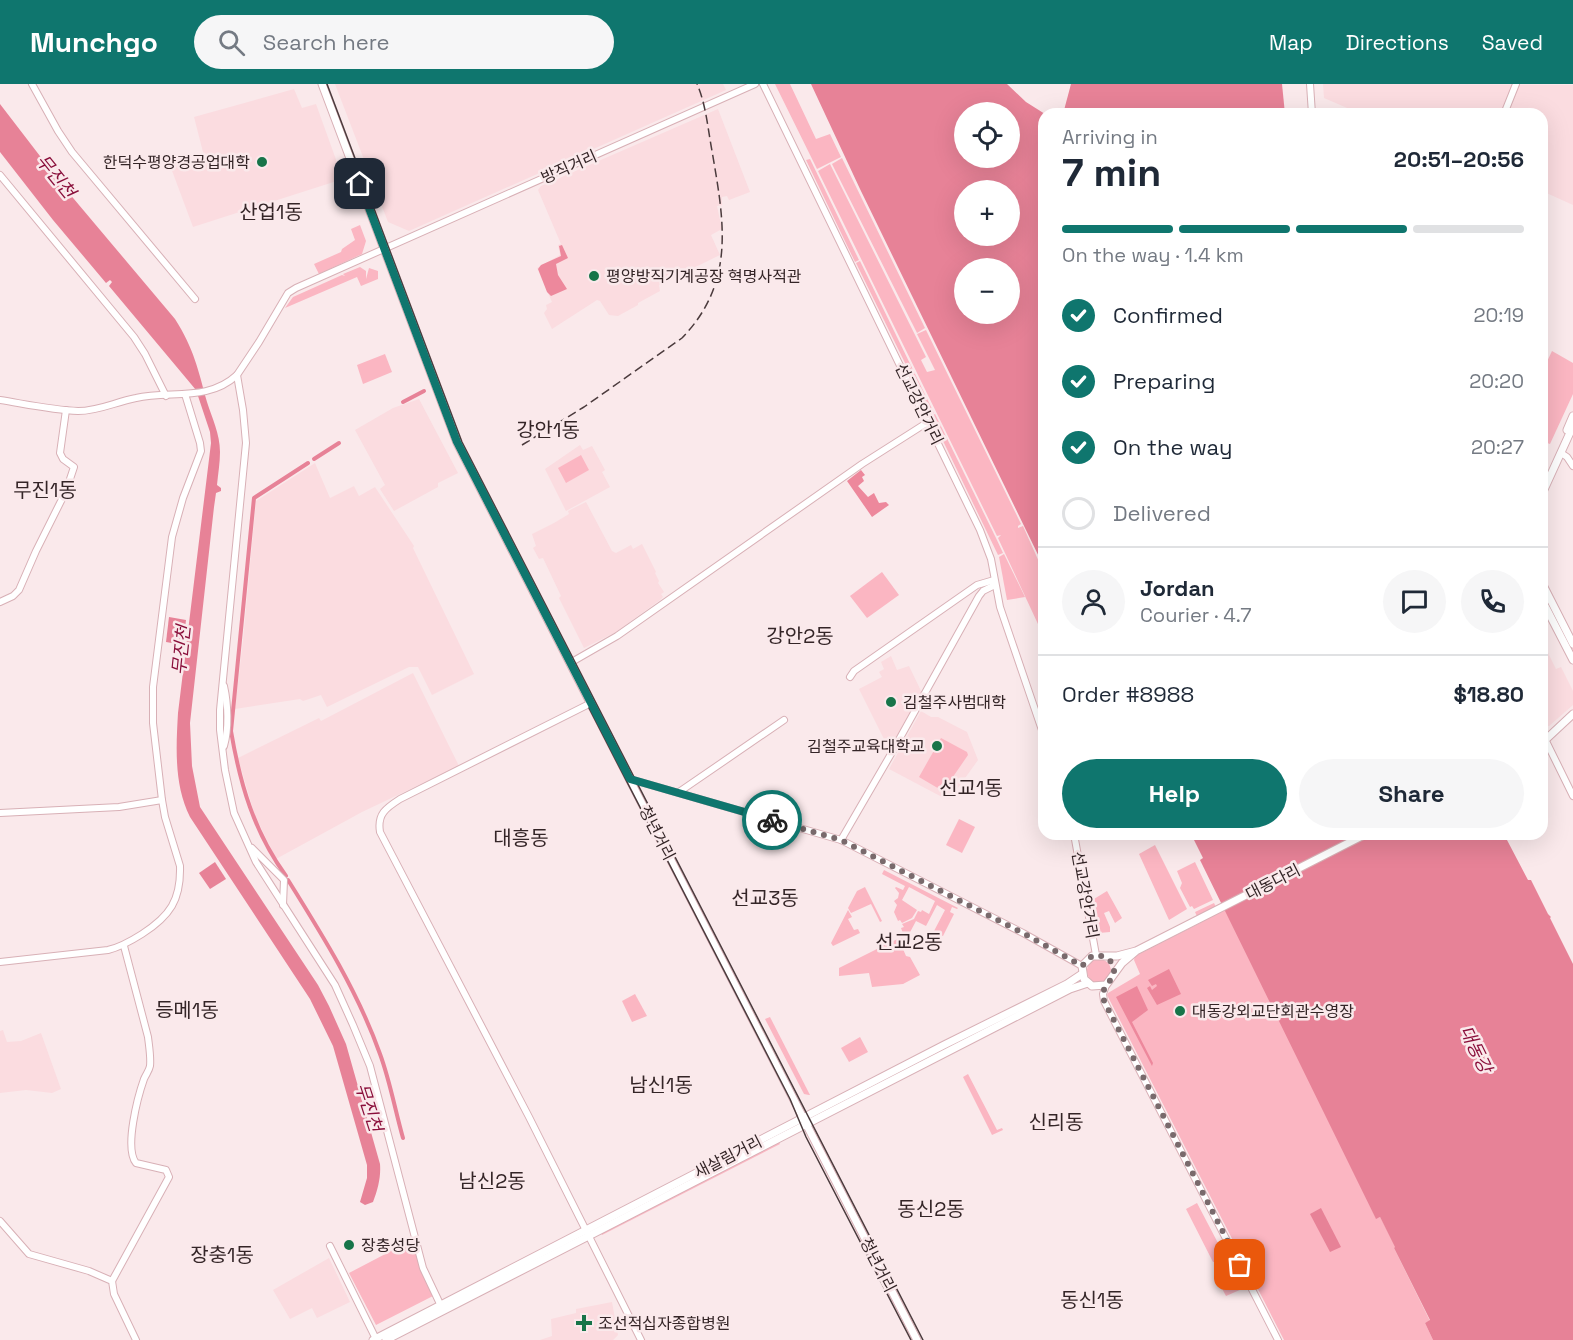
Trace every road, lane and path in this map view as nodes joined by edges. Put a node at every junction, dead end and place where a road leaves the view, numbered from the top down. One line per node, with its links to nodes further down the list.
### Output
1 (32, 84): 11 (street)
2 (322, 84): 10 (main road, 청년거리)
3 (755, 84): 10 (street, 방직거리)
4 (763, 84): 18 (street, 선교강안거리)
5 (1310, 84): 7 (street)
6 (1516, 84): 8 (street)
7 (1312, 108)
8 (1506, 108)
9 (0, 175): 14 (street)
10 (384, 250): 12 (street, 방직거리); 30 (main road, 청년거리)
11 (195, 299)
12 (237, 375): 13 (street); 46 (street)
13 (185, 394): 14 (street); 41 (street)
14 (166, 396): 16 (street)
15 (0, 400): 16 (street)
16 (66, 410): 26 (street)
17 (1573, 416): 22 (main road)
18 (928, 422): 24 (street, 선교강안거리); 30 (street)
19 (1573, 426): 20 (main road)
20 (1561, 453): 21 (street); 23 (main road)
21 (1573, 466)
22 (1548, 470)
23 (1548, 481)
24 (995, 583): 31 (street); 34 (street, 선교강안거리); 43 (street)
25 (1548, 595): 28 (main road)
26 (0, 602)
27 (1548, 612): 29 (main road)
28 (1573, 644)
29 (1573, 660)
30 (570, 663): 32 (main road, 청년거리)
31 (850, 677)
32 (591, 703): 38 (main road, 청년거리); 60 (street)
33 (1573, 714): 36 (main road)
34 (1038, 718)
35 (784, 720): 39 (street)
36 (1548, 738)
37 (1548, 749): 40 (street)
38 (630, 779): 39 (street); 58 (main road, 청년거리)
39 (679, 792): 43 (street)
40 (1573, 796)
41 (162, 800): 42 (street); 49 (street)
42 (0, 813)
43 (841, 840): 53 (street)
44 (1075, 840): 51 (street, 선교강안거리)
45 (1354, 840): 48 (main road, 대동다리)
46 (249, 845): 47 (street); 47 (street)
47 (284, 905): 63 (street)
48 (1180, 929): 50 (main road, 새살림거리)
49 (124, 946): 52 (street); 62 (street)
50 (1136, 951): 51 (main road, 새살림거리); 54 (main road, 새살림거리)
51 (1101, 956): 53 (main road, 새살림거리); 54 (main road)
52 (0, 962)
53 (1082, 970): 55 (main road); 58 (main road, 새살림거리)
54 (1113, 975): 56 (main road, 새살림거리)
55 (1090, 985): 56 (main road, 새살림거리); 57 (street); 58 (main road, 새살림거리)
56 (1106, 985): 57 (street)
57 (1104, 1001): 69 (street)
58 (805, 1121): 60 (main road, 새살림거리); 68 (main road, 청년거리)
59 (0, 1221): 62 (street)
60 (587, 1233): 63 (main road, 새살림거리); 66 (main road, 새살림거리); 67 (street)
61 (330, 1246): 64 (street)
62 (112, 1281): 65 (street)
63 (441, 1305): 64 (main road, 새살림거리)
64 (375, 1339)
65 (136, 1340)
66 (386, 1340)
67 (641, 1340)
68 (917, 1340)
69 (1278, 1340)

